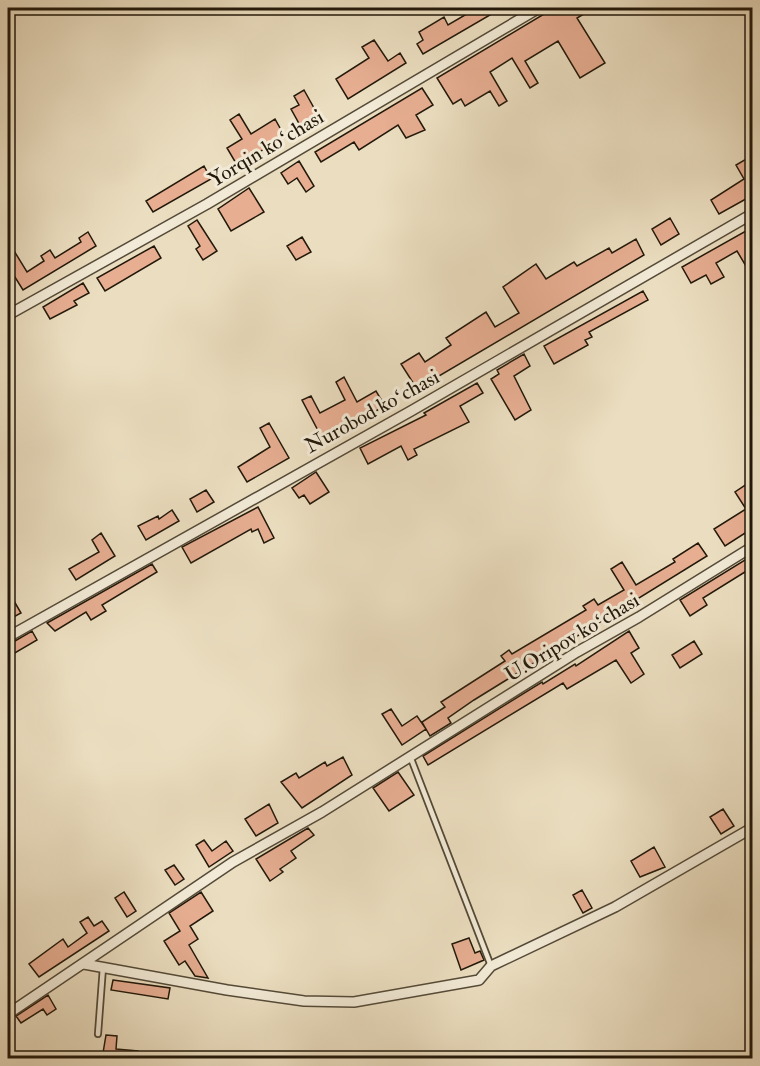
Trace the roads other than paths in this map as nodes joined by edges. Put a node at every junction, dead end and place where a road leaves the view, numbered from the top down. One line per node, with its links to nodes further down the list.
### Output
1 (539, 8): 3 (street, Yorqin koʻchasi)
2 (753, 214): 5 (street, Nurobod koʻchasi)
3 (8, 315)
4 (753, 547): 6 (street, U.Oripov koʻchasi)
5 (8, 637)
6 (410, 756): 8 (street, U.Oripov koʻchasi); 9 (lane)
7 (753, 828): 9 (street)
8 (84, 964): 10 (street); 11 (street, U.Oripov koʻchasi)
9 (491, 966): 10 (street)
10 (103, 968): 12 (lane)
11 (8, 1014)
12 (98, 1034)

